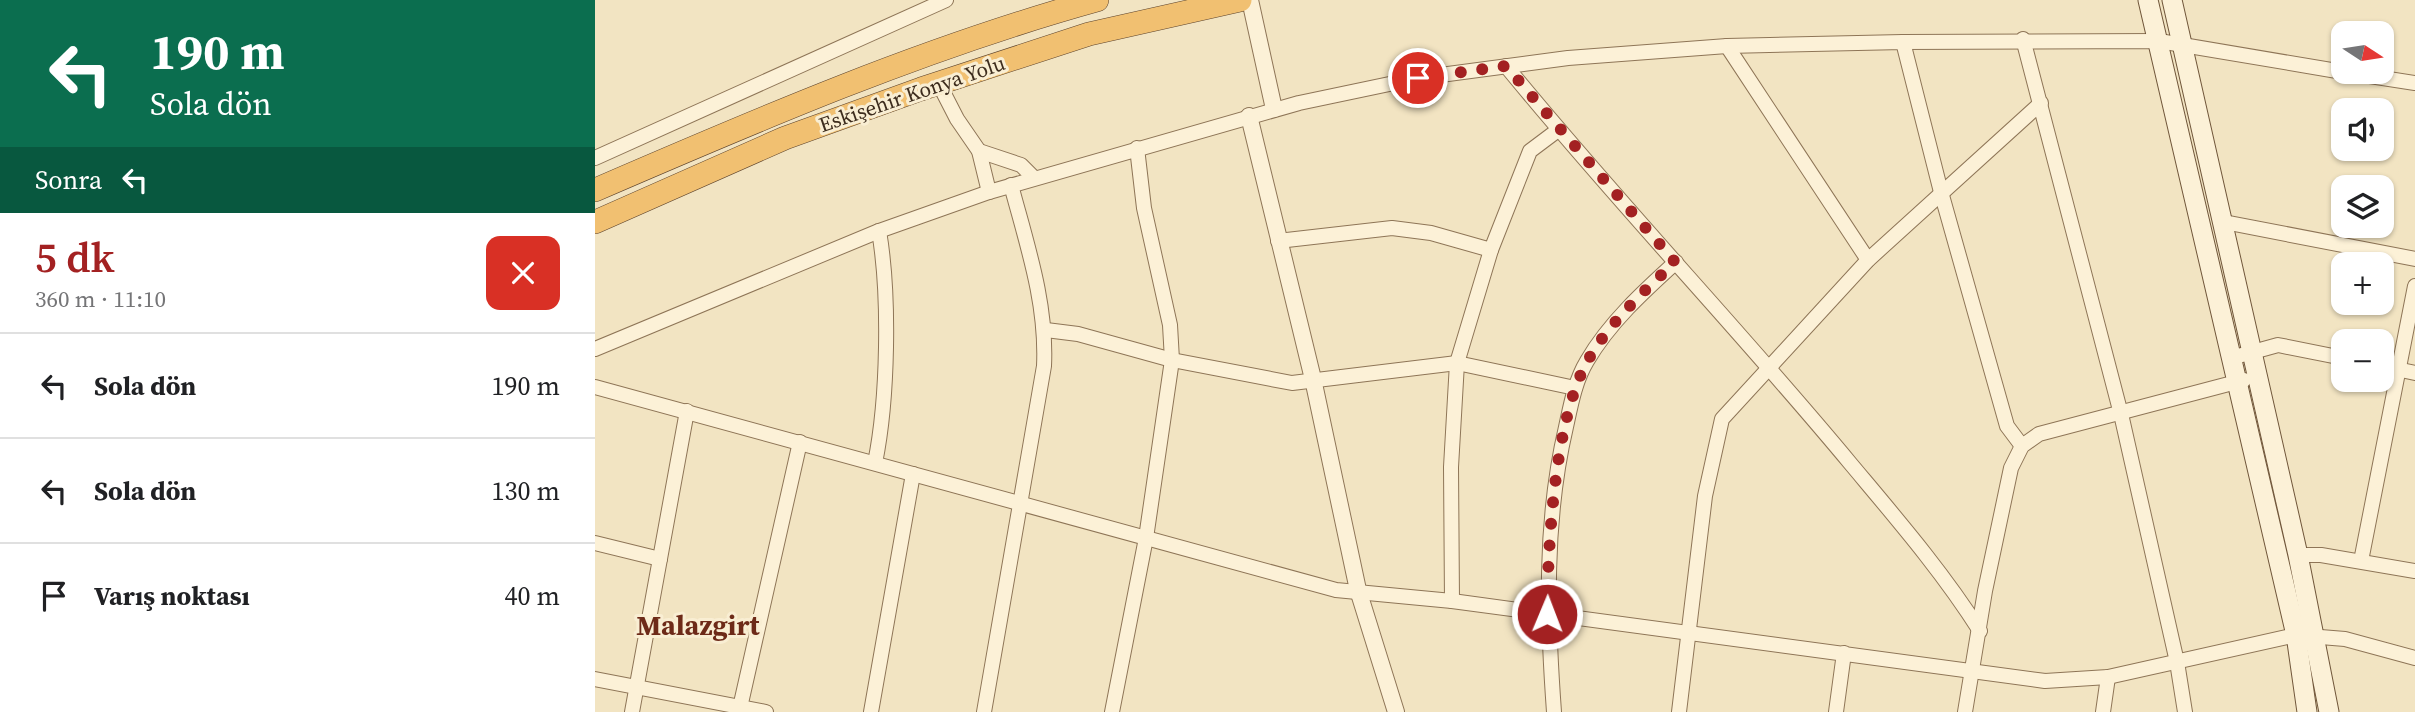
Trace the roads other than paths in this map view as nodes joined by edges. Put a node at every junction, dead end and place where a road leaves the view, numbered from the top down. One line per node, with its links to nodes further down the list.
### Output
1 (946, 0): 23 (street)
2 (1097, 0): 26 (highway)
3 (1240, 0): 16 (highway, Eskişehir Konya Yolu)
4 (1250, 0): 18 (street)
5 (2148, 0): 8 (main road)
6 (2172, 0): 10 (main road)
7 (2023, 39): 8 (street); 9 (street); 17 (street)
8 (2159, 41): 10 (street); 42 (main road)
9 (1903, 42): 11 (street); 28 (street)
10 (2181, 45): 13 (street); 30 (main road)
11 (1727, 46): 12 (street); 35 (street)
12 (1506, 66): 18 (street); 20 (street)
13 (2331, 70)
14 (2394, 80): 15 (street)
15 (2415, 83)
16 (939, 84): 22 (street); 29 (highway, Eskişehir Konya Yolu)
17 (2042, 103): 28 (street); 55 (street)
18 (1274, 109): 19 (street)
19 (1249, 116): 21 (street); 32 (street)
20 (1558, 130): 33 (street); 36 (street)
21 (1137, 148): 24 (street); 43 (street)
22 (979, 151): 24 (street); 27 (street)
23 (595, 158)
24 (1034, 178): 25 (street)
25 (1010, 185): 27 (street); 38 (street)
26 (595, 190)
27 (989, 192): 31 (street)
28 (1941, 192): 35 (street); 57 (street)
29 (595, 222)
30 (2224, 222): 34 (street); 40 (main road)
31 (879, 231): 39 (street); 58 (street)
32 (1278, 241): 33 (street); 50 (street)
33 (1490, 250): 44 (street)
34 (2415, 259)
35 (1868, 260): 45 (street)
36 (1675, 262): 45 (street); 53 (street)
37 (2415, 286): 47 (street)
38 (1046, 330): 43 (street); 60 (street)
39 (595, 349)
40 (2252, 352): 41 (street); 42 (street); 49 (main road)
41 (2331, 356)
42 (2231, 358): 51 (main road)
43 (1172, 360): 50 (street); 61 (street)
44 (1457, 363): 50 (street); 53 (street); 68 (street)
45 (1768, 366): 70 (street); 71 (street)
46 (2394, 369): 47 (street)
47 (2398, 370): 48 (street); 65 (street)
48 (2415, 373)
49 (2257, 377): 51 (street); 63 (main road)
50 (1313, 379): 67 (street)
51 (2236, 382): 55 (street); 72 (main road)
52 (595, 387): 54 (street)
53 (1575, 388): 69 (street)
54 (687, 411): 56 (street); 64 (street)
55 (2121, 414): 57 (street); 75 (street)
56 (800, 442): 58 (street); 80 (street)
57 (2022, 446): 70 (street)
58 (875, 463): 59 (street)
59 (913, 474): 60 (street); 83 (street)
60 (1021, 503): 61 (street); 84 (street)
61 (1146, 538): 67 (street); 85 (street)
62 (595, 543): 64 (street)
63 (2298, 555): 65 (street); 72 (main road)
64 (660, 559): 79 (street)
65 (2361, 561): 66 (street)
66 (2415, 571)
67 (1358, 590): 68 (street); 86 (street)
68 (1452, 601): 69 (street)
69 (1547, 614): 71 (street); 87 (street)
70 (1980, 631): 76 (street)
71 (1689, 632): 73 (street); 88 (street)
72 (2306, 635): 74 (street); 75 (street); 93 (main road); 94 (main road)
73 (1844, 653): 76 (street); 89 (street)
74 (2415, 658)
75 (2177, 662): 77 (street); 92 (street)
76 (1973, 670): 77 (street); 90 (street)
77 (2108, 677): 91 (street)
78 (595, 679): 79 (street)
79 (638, 687): 80 (street); 81 (street)
80 (740, 709): 82 (street)
81 (632, 712)
82 (766, 712)
83 (870, 712)
84 (984, 712)
85 (1112, 712)
86 (1396, 712)
87 (1554, 712)
88 (1679, 712)
89 (1836, 712)
90 (1965, 712)
91 (2103, 712)
92 (2185, 712)
93 (2307, 712)
94 (2329, 712)

